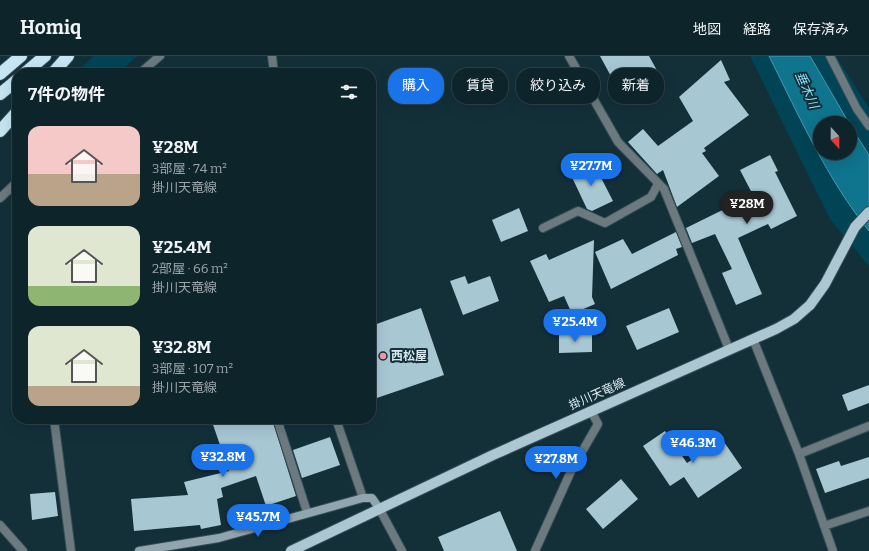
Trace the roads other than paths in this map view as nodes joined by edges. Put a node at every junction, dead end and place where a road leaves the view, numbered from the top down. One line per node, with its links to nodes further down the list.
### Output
1 (21, 56): 12 (highway)
2 (45, 56): 8 (highway)
3 (68, 56): 9 (highway)
4 (160, 56): 10 (street)
5 (272, 56): 11 (street)
6 (569, 56): 18 (street)
7 (830, 56): 16 (street)
8 (31, 68)
9 (57, 68)
10 (146, 68)
11 (273, 68)
12 (0, 74)
13 (12, 84): 14 (highway)
14 (0, 94)
15 (12, 118): 17 (highway)
16 (869, 126)
17 (0, 131)
18 (658, 184): 22 (street); 24 (street)
19 (12, 187): 20 (street)
20 (0, 198)
21 (869, 212): 23 (main road, 掛川天竜線)
22 (543, 228)
23 (752, 339): 24 (main road, 掛川天竜線); 30 (street)
24 (729, 349): 25 (main road, 掛川天竜線)
25 (591, 411): 32 (main road, 掛川天竜線); 42 (street)
26 (55, 424): 38 (street)
27 (280, 424): 34 (street)
28 (338, 424): 31 (street)
29 (869, 426): 30 (street)
30 (799, 454): 36 (street)
31 (363, 498): 32 (street); 34 (street)
32 (379, 508): 40 (main road, 掛川天竜線); 41 (street)
33 (869, 511): 36 (street)
34 (307, 512): 39 (street)
35 (0, 525): 37 (street)
36 (824, 526): 43 (street)
37 (23, 551)
38 (71, 551)
39 (139, 551)
40 (291, 551)
41 (402, 551)
42 (535, 551)
43 (833, 551)

